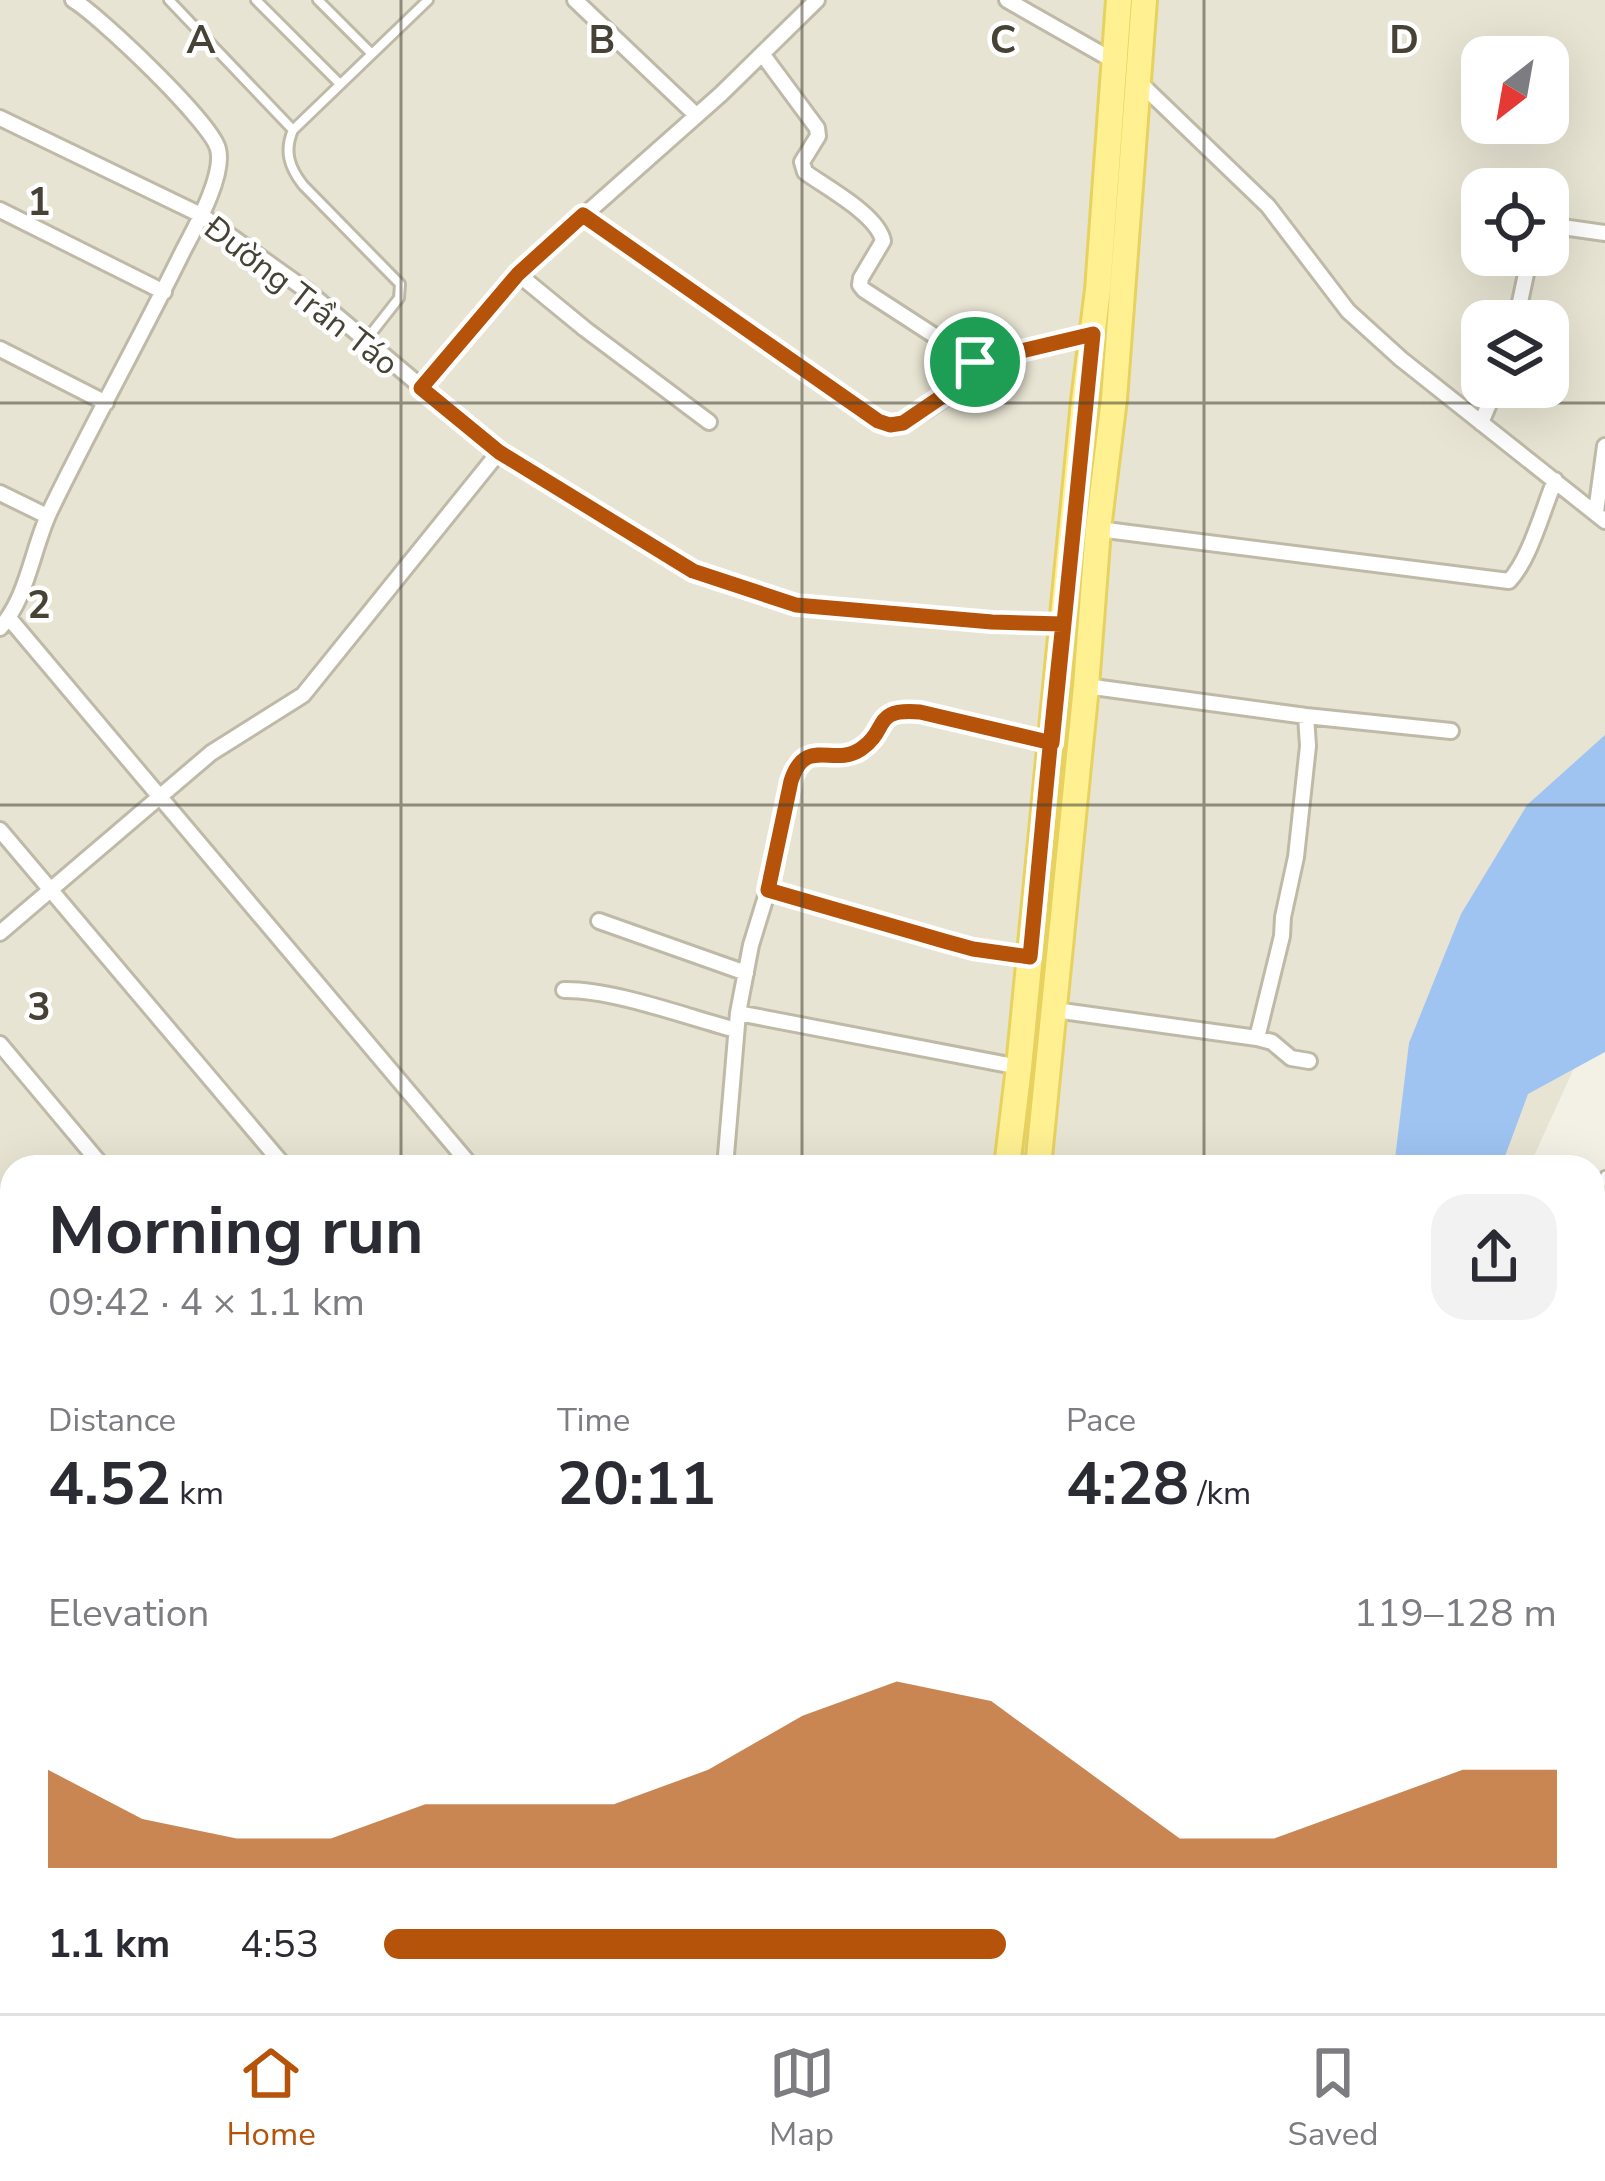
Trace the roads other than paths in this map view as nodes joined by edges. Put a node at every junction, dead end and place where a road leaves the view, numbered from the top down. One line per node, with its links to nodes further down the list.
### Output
1 (73, 0): 22 (street)
2 (169, 0): 20 (lane)
3 (256, 0): 17 (lane)
4 (318, 0): 13 (lane)
5 (574, 0): 12 (street)
6 (604, 0): 12 (street)
7 (817, 0): 14 (street)
8 (1007, 0): 15 (street)
9 (1119, 0): 15 (main road)
10 (1144, 0): 16 (main road)
11 (421, 2): 13 (lane)
12 (589, 14): 18 (street)
13 (370, 53): 17 (lane)
14 (763, 55): 18 (street); 31 (street)
15 (1114, 61): 28 (main road)
16 (1137, 80): 36 (street); 43 (main road)
17 (339, 83): 20 (lane)
18 (696, 115): 23 (street)
19 (0, 118): 22 (street, Đường Trần Táo)
20 (293, 130): 29 (lane)
21 (0, 210): 27 (street)
22 (201, 215): 27 (street); 29 (street, Đường Trần Táo)
23 (583, 215): 26 (street); 31 (street)
24 (1569, 228): 25 (street)
25 (1605, 233)
26 (518, 274): 32 (street); 35 (street)
27 (164, 292): 33 (street)
28 (1093, 334): 31 (street); 45 (main road)
29 (366, 341): 32 (street, Đường Trần Táo)
30 (0, 349): 33 (street)
31 (975, 362)
32 (421, 388): 38 (street, Đường Trần Táo)
33 (106, 403): 41 (street)
34 (1487, 408): 36 (street)
35 (710, 422)
36 (1481, 423): 39 (street)
37 (1605, 446): 42 (street)
38 (499, 452): 45 (street, Đường Trần Táo); 51 (street)
39 (1555, 480): 42 (street); 43 (street)
40 (0, 494): 41 (street)
41 (47, 516): 44 (street)
42 (1600, 516)
43 (1098, 529): 47 (main road)
44 (4, 623): 51 (street)
45 (1063, 624): 46 (main road)
46 (1056, 686): 47 (main road); 50 (main road)
47 (1086, 686): 48 (street); 60 (main road)
48 (1306, 716): 49 (street); 63 (street)
49 (1451, 730)
50 (1052, 743): 54 (street); 57 (main road)
51 (160, 795): 53 (street); 69 (street)
52 (0, 830): 53 (street)
53 (51, 890): 56 (street); 68 (street)
54 (768, 890): 57 (street); 58 (street)
55 (599, 921): 58 (street)
56 (0, 933)
57 (1030, 957): 66 (main road)
58 (746, 974): 61 (street)
59 (564, 990): 62 (street)
60 (1054, 1010): 63 (street); 72 (main road)
61 (738, 1013): 62 (street); 66 (street)
62 (736, 1030): 70 (street)
63 (1257, 1038): 65 (street)
64 (0, 1044): 67 (street)
65 (1309, 1061)
66 (1019, 1066): 71 (main road)
67 (93, 1155)
68 (275, 1155)
69 (462, 1155)
70 (726, 1155)
71 (1008, 1155)
72 (1046, 1155)

